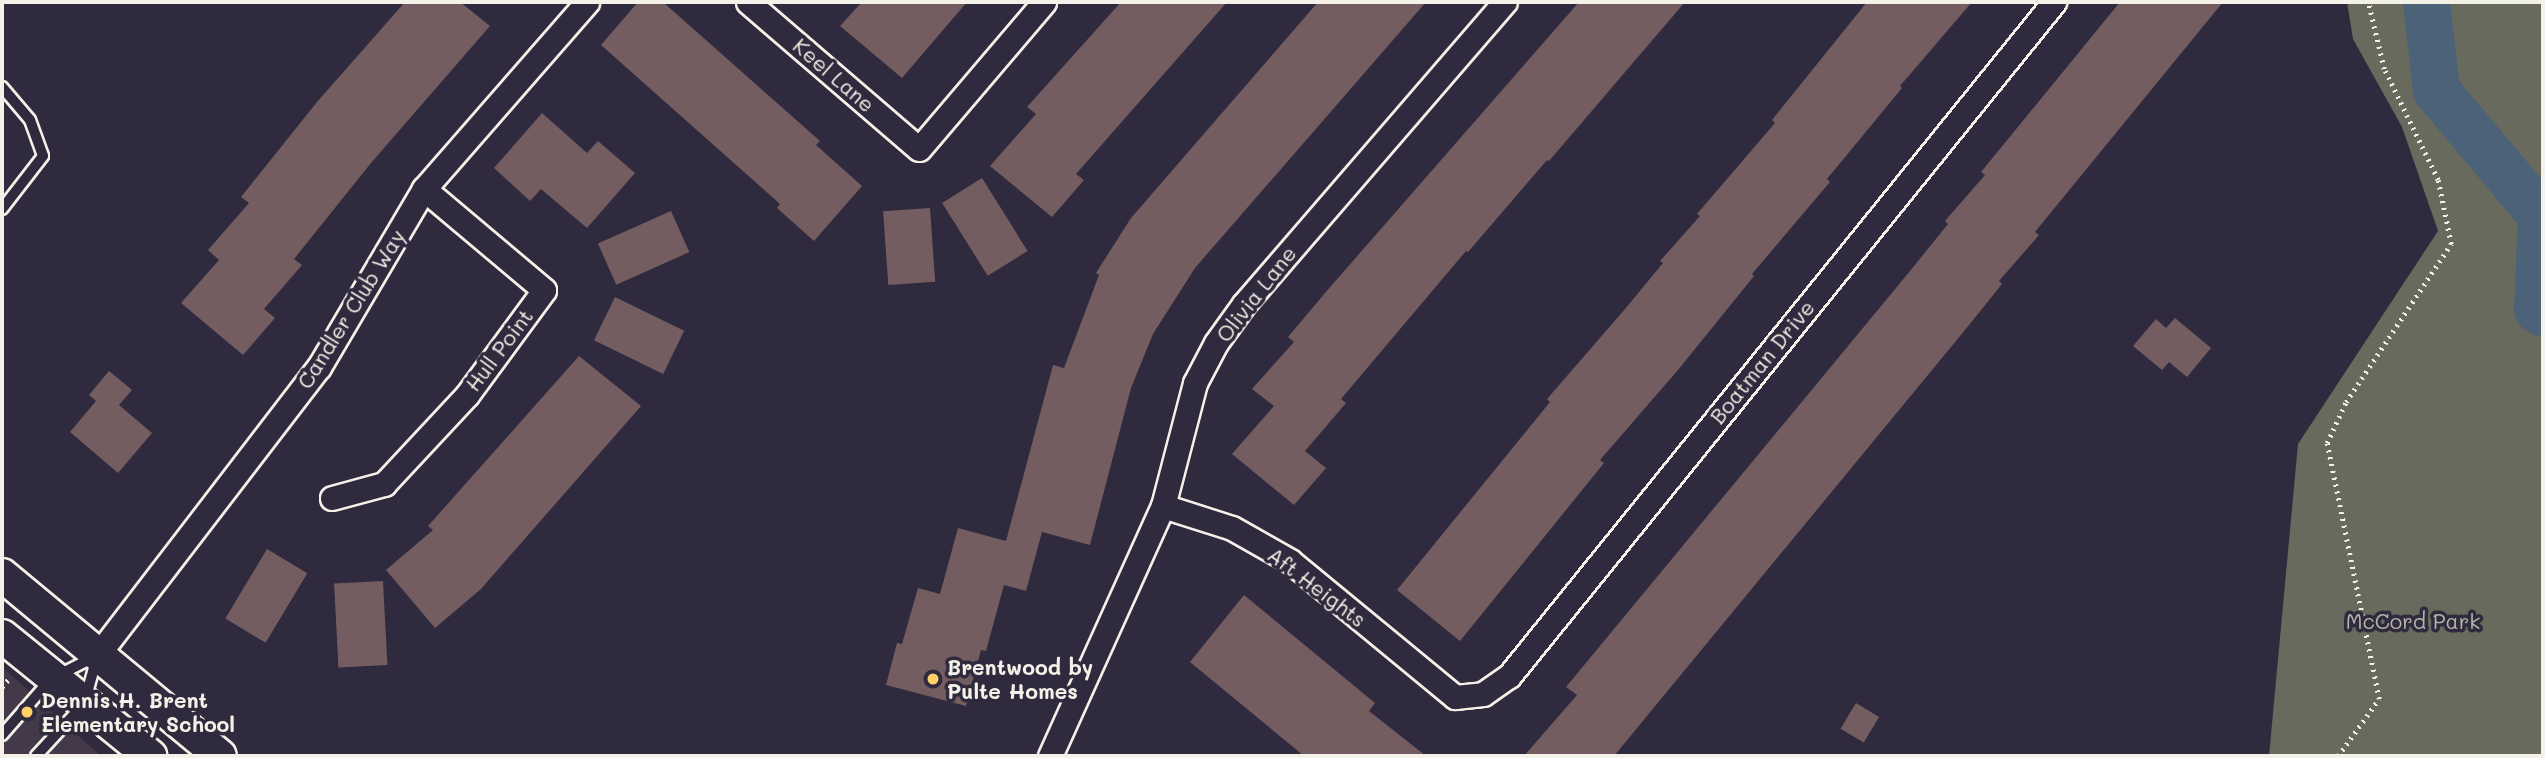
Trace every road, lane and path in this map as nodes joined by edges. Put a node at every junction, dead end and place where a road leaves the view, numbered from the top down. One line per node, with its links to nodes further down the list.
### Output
1 (587, 2): 8 (street, Candler Club Way)
2 (748, 2): 3 (street, Keel Lane)
3 (1044, 2)
4 (1505, 2): 11 (street, Olivia Lane)
5 (2054, 2): 16 (street, Boatman Drive)
6 (2368, 2): 23 (path)
7 (2, 87): 9 (lane)
8 (424, 190): 10 (street, Hull Point); 14 (street, Candler Club Way)
9 (2, 209)
10 (332, 498)
11 (1163, 506): 16 (street, Aft Heights); 22 (street, Olivia Lane)
12 (2, 575): 14 (street)
13 (2, 636): 15 (street)
14 (97, 656): 15 (lane); 17 (lane); 21 (street)
15 (51, 679): 17 (street); 18 (lane)
16 (1455, 697)
17 (84, 704): 19 (lane); 20 (street)
18 (2, 735)
19 (36, 756)
20 (150, 756)
21 (220, 756)
22 (1050, 756)
23 (2338, 756)

